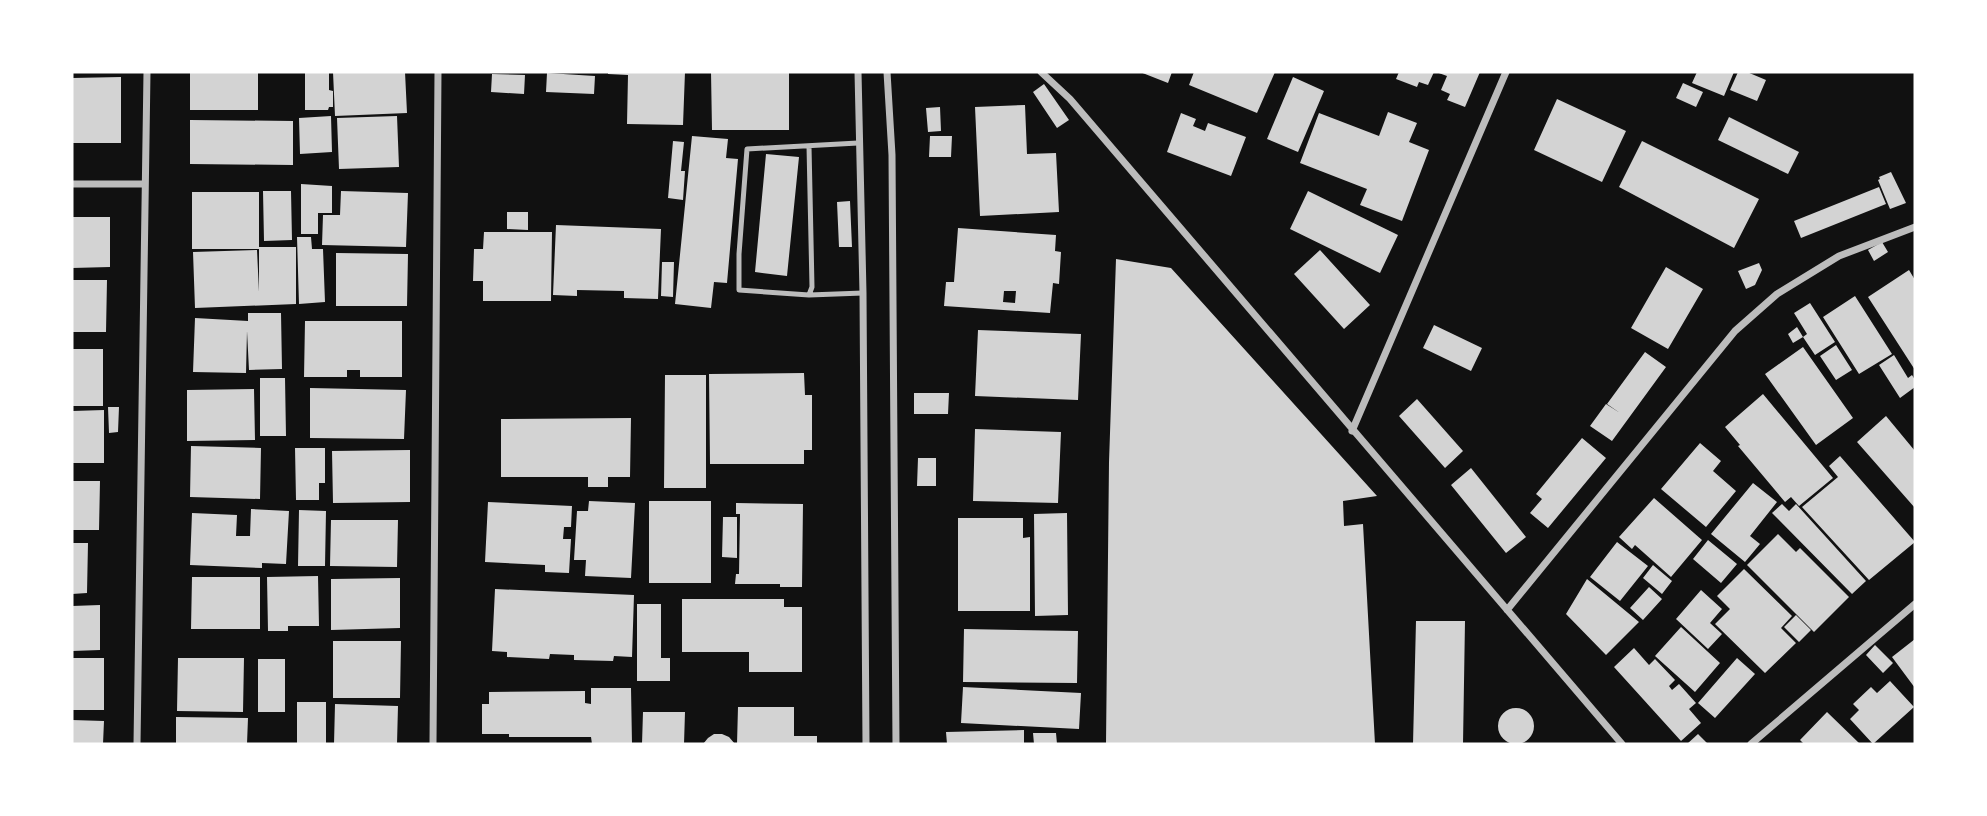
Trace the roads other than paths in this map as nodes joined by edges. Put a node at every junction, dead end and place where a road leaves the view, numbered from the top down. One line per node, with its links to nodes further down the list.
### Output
1 (147, 72): 10 (street)
2 (438, 72): 18 (street)
3 (858, 72): 7 (street)
4 (887, 72): 20 (street)
5 (1041, 72): 14 (street)
6 (1506, 72): 14 (street)
7 (858, 143): 8 (lane); 12 (street)
8 (809, 146): 13 (lane); 13 (lane)
9 (72, 184): 10 (street)
10 (145, 184): 17 (street)
11 (1915, 227): 16 (street)
12 (863, 293): 13 (lane); 19 (street)
13 (809, 295)
14 (1352, 431): 16 (street)
15 (1915, 604): 22 (street)
16 (1507, 610): 21 (street)
17 (137, 744)
18 (433, 744)
19 (866, 744)
20 (896, 744)
21 (1622, 744)
22 (1751, 744)

